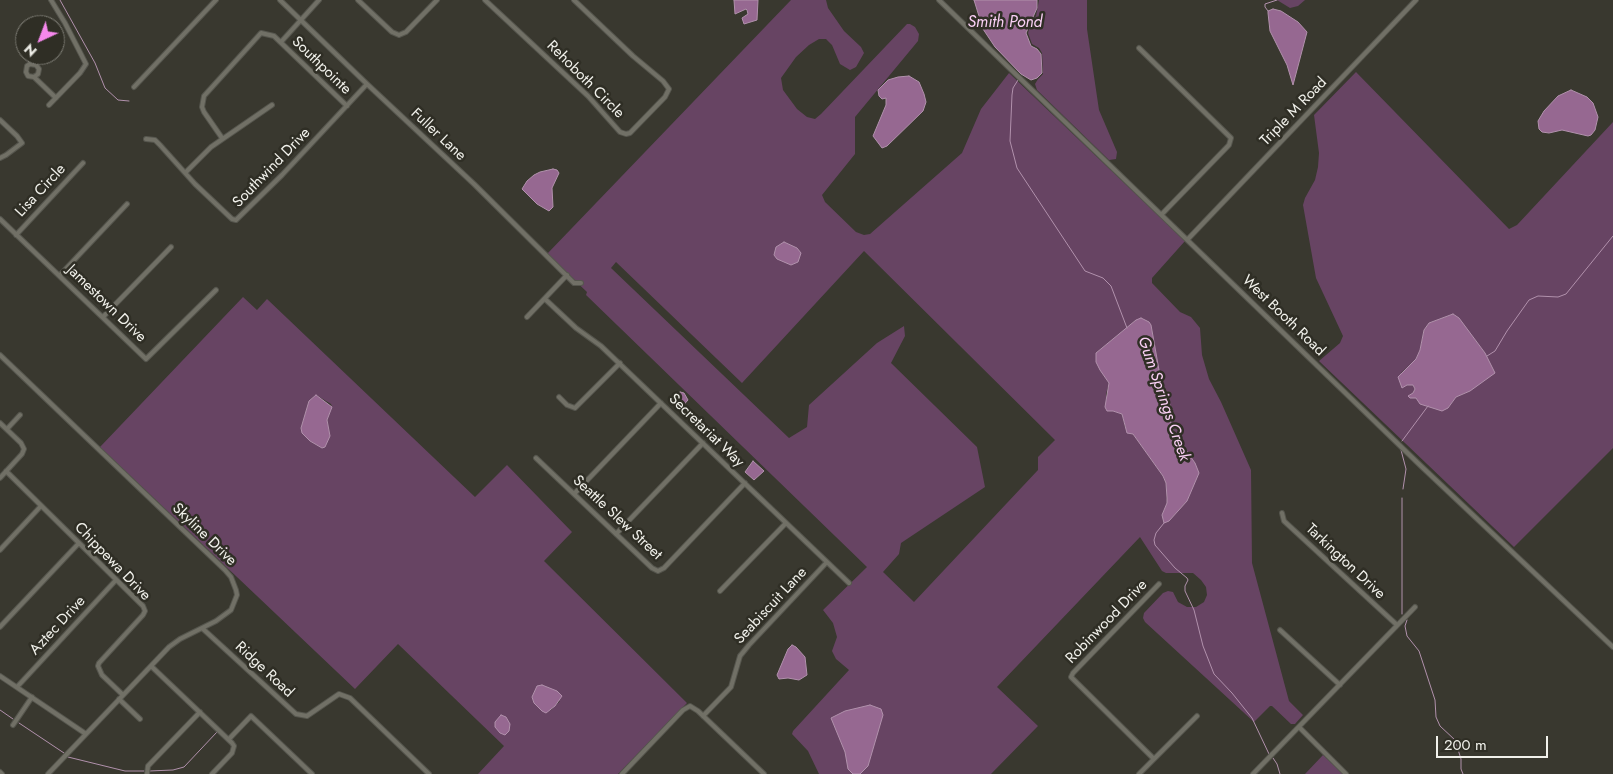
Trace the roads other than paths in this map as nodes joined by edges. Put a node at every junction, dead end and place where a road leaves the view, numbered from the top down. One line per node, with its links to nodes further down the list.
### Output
1 (51, 0): 17 (street)
2 (216, 0): 16 (street)
3 (280, 0): 11 (street, Fuller Lane)
4 (320, 0): 11 (street)
5 (437, 0): 10 (street)
6 (485, 0): 7 (street, Rehoboth Circle)
7 (574, 0)
8 (939, 0): 28 (street, West Booth Road)
9 (1416, 0): 31 (street, Triple M Road)
10 (360, 1)
11 (301, 20): 12 (street); 15 (street, Fuller Lane)
12 (280, 42): 20 (street, Southpointe); 22 (street)
13 (1139, 48): 28 (street)
14 (34, 77): 17 (street)
15 (367, 84): 20 (street, Southwind Drive); 34 (street, Fuller Lane)
16 (134, 87)
17 (56, 98): 18 (street)
18 (49, 105)
19 (272, 105): 22 (street)
20 (346, 106): 26 (street, Southwind Drive)
21 (0, 120): 24 (street)
22 (222, 138): 26 (street)
23 (146, 139): 26 (street, Southwind Drive)
24 (0, 158)
25 (83, 163): 30 (street, Lisa Circle)
26 (186, 172)
27 (127, 204): 33 (street)
28 (1162, 214): 31 (street, West Booth Road)
29 (0, 219): 30 (street, Jamestown Drive)
30 (16, 235): 33 (street, Jamestown Drive)
31 (1188, 239): 69 (street, West Booth Road)
32 (171, 247): 38 (street)
33 (60, 275): 38 (street, Jamestown Drive)
34 (567, 276): 35 (street, Fuller Lane); 37 (street)
35 (581, 283)
36 (216, 290): 38 (street, Jamestown Drive)
37 (544, 299): 39 (street); 41 (street, Secretariat Way)
38 (103, 317)
39 (527, 317)
40 (0, 355): 67 (street, Skyline Drive)
41 (620, 363): 42 (street); 43 (street, Secretariat Way)
42 (559, 397)
43 (661, 403): 47 (street, Secretariat Way); 52 (street)
44 (20, 416): 46 (street)
45 (0, 423): 46 (street)
46 (7, 429): 49 (street)
47 (703, 443): 51 (street, Secretariat Way); 56 (street)
48 (536, 458): 52 (street, Seattle Slew Street)
49 (6, 471): 50 (street); 53 (street, Chippewa Drive)
50 (0, 478)
51 (745, 483): 55 (street, Secretariat Way); 56 (street, Seattle Slew Street)
52 (574, 494): 56 (street, Seattle Slew Street)
53 (41, 506): 57 (street, Chippewa Drive); 58 (street)
54 (1282, 513): 65 (street, Tarkington Drive)
55 (786, 523): 59 (street, Secretariat Way); 63 (street)
56 (616, 534)
57 (79, 543): 60 (street, Chippewa Drive); 66 (street)
58 (0, 550)
59 (827, 562): 61 (street, Secretariat Way); 78 (street, Seabiscuit Lane)
60 (116, 580): 73 (street, Aztec Drive); 74 (street, Chippewa Drive)
61 (849, 583)
62 (1159, 584): 85 (street, Robinwood Drive)
63 (720, 591)
64 (1415, 607): 65 (street)
65 (1397, 625): 72 (street)
66 (0, 626)
67 (202, 628): 70 (street, Skyline Drive); 90 (street, Ridge Road)
68 (1280, 630): 72 (street)
69 (1613, 647)
70 (151, 666): 74 (street, Skyline Drive); 77 (street)
71 (0, 676): 73 (street)
72 (1340, 685): 82 (street)
73 (17, 687): 75 (street)
74 (123, 695): 76 (street, Skyline Drive)
75 (32, 697): 81 (street); 83 (street)
76 (119, 699): 80 (street); 83 (street, Skyline Drive)
77 (200, 712): 84 (street); 86 (street)
78 (703, 716): 91 (street); 92 (street)
79 (1196, 716): 85 (street)
80 (140, 719)
81 (13, 725)
82 (1299, 727): 94 (street); 95 (street)
83 (86, 734): 87 (street, Skyline Drive)
84 (229, 739): 88 (street); 89 (street)
85 (1154, 759): 93 (street)
86 (147, 773)
87 (48, 774)
88 (212, 774)
89 (312, 774)
90 (429, 774)
91 (622, 774)
92 (764, 774)
93 (1139, 774)
94 (1253, 774)
95 (1346, 774)

